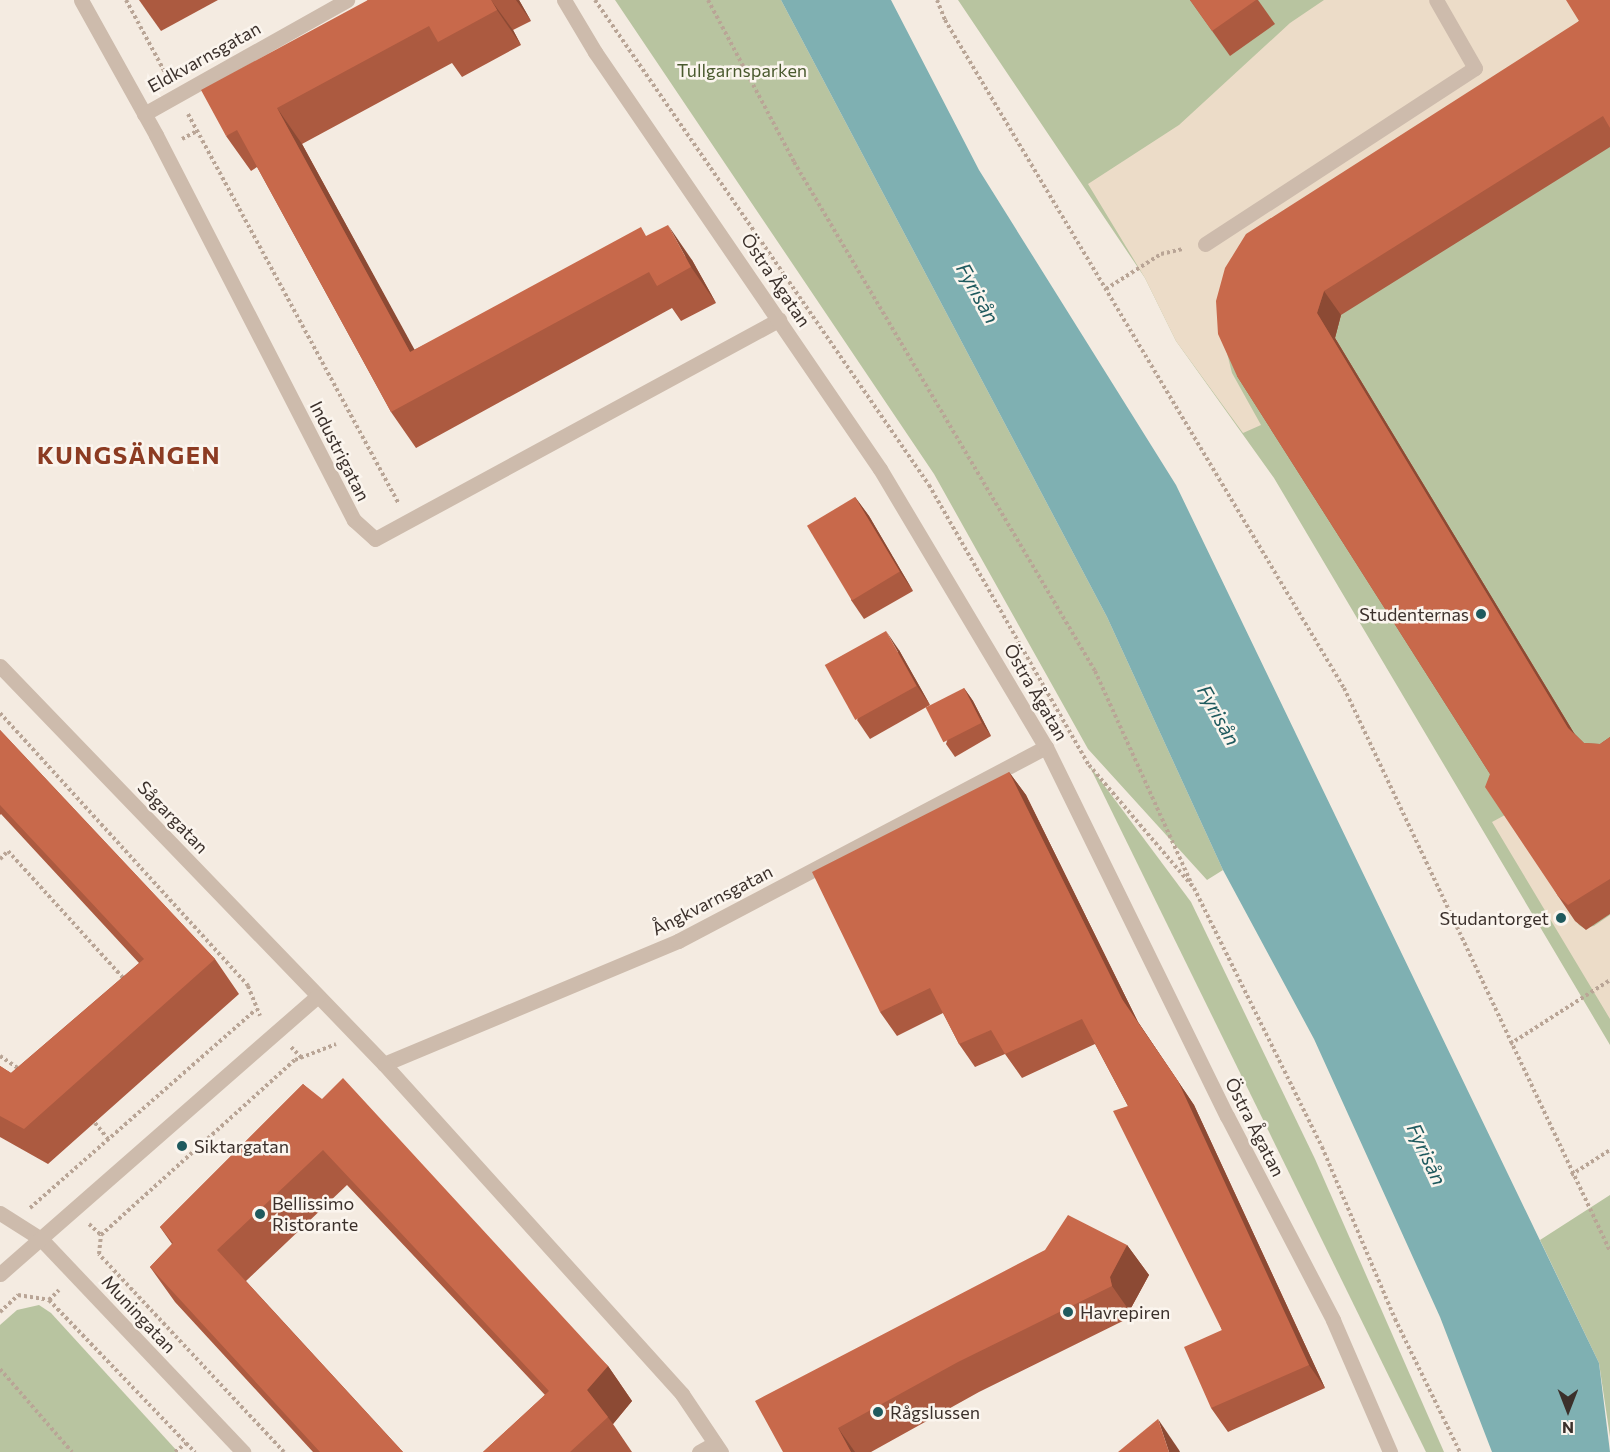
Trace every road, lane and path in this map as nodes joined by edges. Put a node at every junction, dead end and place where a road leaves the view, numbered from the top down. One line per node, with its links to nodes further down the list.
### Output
1 (81, 0): 9 (street, Industrigatan)
2 (126, 0): 8 (path)
3 (347, 0): 8 (street, Eldkvarnsgatan)
4 (564, 0): 12 (street, Östra Ågatan)
5 (708, 0): 18 (path)
6 (937, 0): 11 (path)
7 (1436, 0): 10 (street)
8 (177, 94): 9 (street, Eldkvarnsgatan); 13 (path)
9 (144, 114): 13 (street, Industrigatan)
10 (1204, 244): 11 (path)
11 (1106, 289): 26 (path)
12 (779, 320): 13 (street, Industrigatan); 16 (street, Östra Ågatan)
13 (409, 523)
14 (0, 667): 22 (street, Sågargatan)
15 (0, 713): 23 (path)
16 (1046, 747): 29 (street, Ångkvarnsgatan); 58 (street, Östra Ågatan)
17 (0, 859): 21 (path)
18 (1194, 888)
19 (1204, 910): 59 (path)
20 (1610, 980): 26 (path)
21 (127, 982)
22 (317, 996): 24 (street); 25 (street)
23 (255, 1010): 25 (path); 32 (path)
24 (350, 1032): 28 (path); 29 (street)
25 (277, 1033): 28 (path); 45 (street)
26 (1510, 1044): 38 (path)
27 (0, 1056): 30 (path)
28 (302, 1058): 37 (path)
29 (384, 1064): 51 (street)
30 (27, 1074)
31 (95, 1123): 34 (path)
32 (118, 1129): 33 (path); 34 (path)
33 (122, 1133)
34 (108, 1139): 42 (path)
35 (186, 1149): 37 (path)
36 (1610, 1150): 38 (path)
37 (190, 1155): 40 (path)
38 (1572, 1175): 46 (path)
39 (151, 1179): 40 (path)
40 (156, 1185): 44 (path)
41 (0, 1213): 42 (street, Muningatan)
42 (15, 1222): 45 (street, Muningatan)
43 (88, 1223): 44 (path)
44 (100, 1236): 56 (path)
45 (41, 1239): 47 (street); 55 (street, Muningatan)
46 (1610, 1251)
47 (0, 1274)
48 (0, 1312): 50 (path)
49 (0, 1369): 52 (path)
50 (186, 1443): 53 (path); 54 (path)
51 (718, 1447): 57 (street)
52 (72, 1452)
53 (176, 1452)
54 (195, 1452)
55 (243, 1452)
56 (284, 1452)
57 (699, 1452)
58 (1390, 1452)
59 (1460, 1452)

